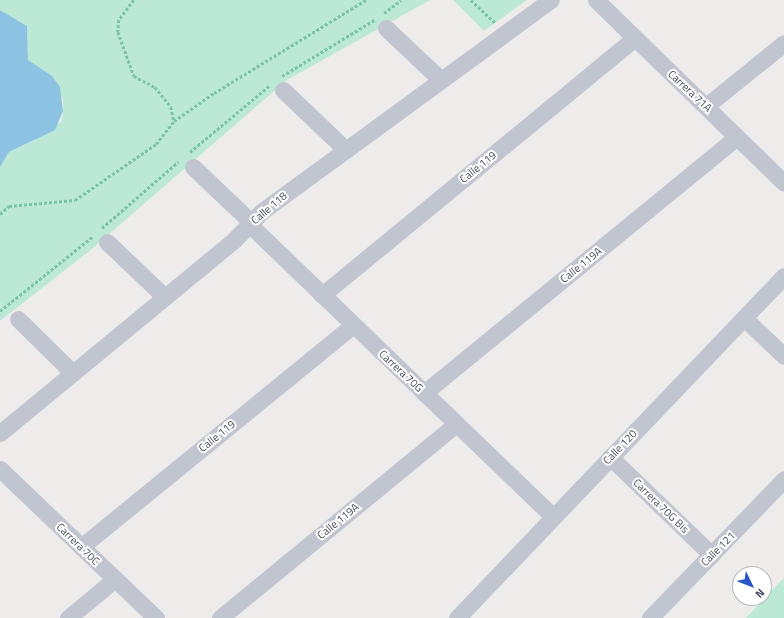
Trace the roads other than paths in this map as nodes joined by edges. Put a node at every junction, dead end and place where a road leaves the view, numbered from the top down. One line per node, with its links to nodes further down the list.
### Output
1 (551, 0): 6 (street, Calle 118)
2 (596, 0): 4 (street, Carrera 71A)
3 (386, 28): 6 (street)
4 (634, 38): 8 (street, Carrera 71A); 16 (street, Calle 119)
5 (784, 43): 8 (street)
6 (441, 80): 10 (street, Calle 118)
7 (278, 83): 10 (street)
8 (706, 106): 9 (street, Carrera 71A)
9 (737, 137): 12 (street, Carrera 71A); 23 (street, Calle 119A)
10 (346, 150): 13 (street, Calle 118)
11 (193, 167): 13 (street, Carrera 70G)
12 (784, 183)
13 (250, 223): 16 (street, Carrera 70G); 17 (street, Calle 118)
14 (107, 242): 17 (street)
15 (784, 276): 18 (street, Calle 120)
16 (322, 295): 20 (street, Carrera 70G)
17 (165, 297): 22 (street, Calle 118)
18 (744, 318): 21 (street); 26 (street, Calle 120)
19 (18, 319): 22 (street)
20 (353, 325): 23 (street, Carrera 70G); 30 (street, Calle 119)
21 (784, 356)
22 (73, 373): 25 (street, Calle 118)
23 (424, 393): 24 (street, Carrera 70G)
24 (456, 424): 29 (street, Carrera 70G); 35 (street, Calle 119A)
25 (0, 433)
26 (610, 457): 29 (street, Calle 120); 31 (street, Carrera 70G Bis)
27 (0, 469): 30 (street, Carrera 70C)
28 (784, 479): 31 (street, Calle 121)
29 (553, 517): 36 (street, Calle 120)
30 (82, 547): 32 (street, Carrera 70C)
31 (712, 555): 37 (street, Calle 121)
32 (115, 579): 33 (street); 34 (street, Carrera 70C)
33 (68, 618)
34 (156, 618)
35 (220, 618)
36 (457, 618)
37 (650, 618)

